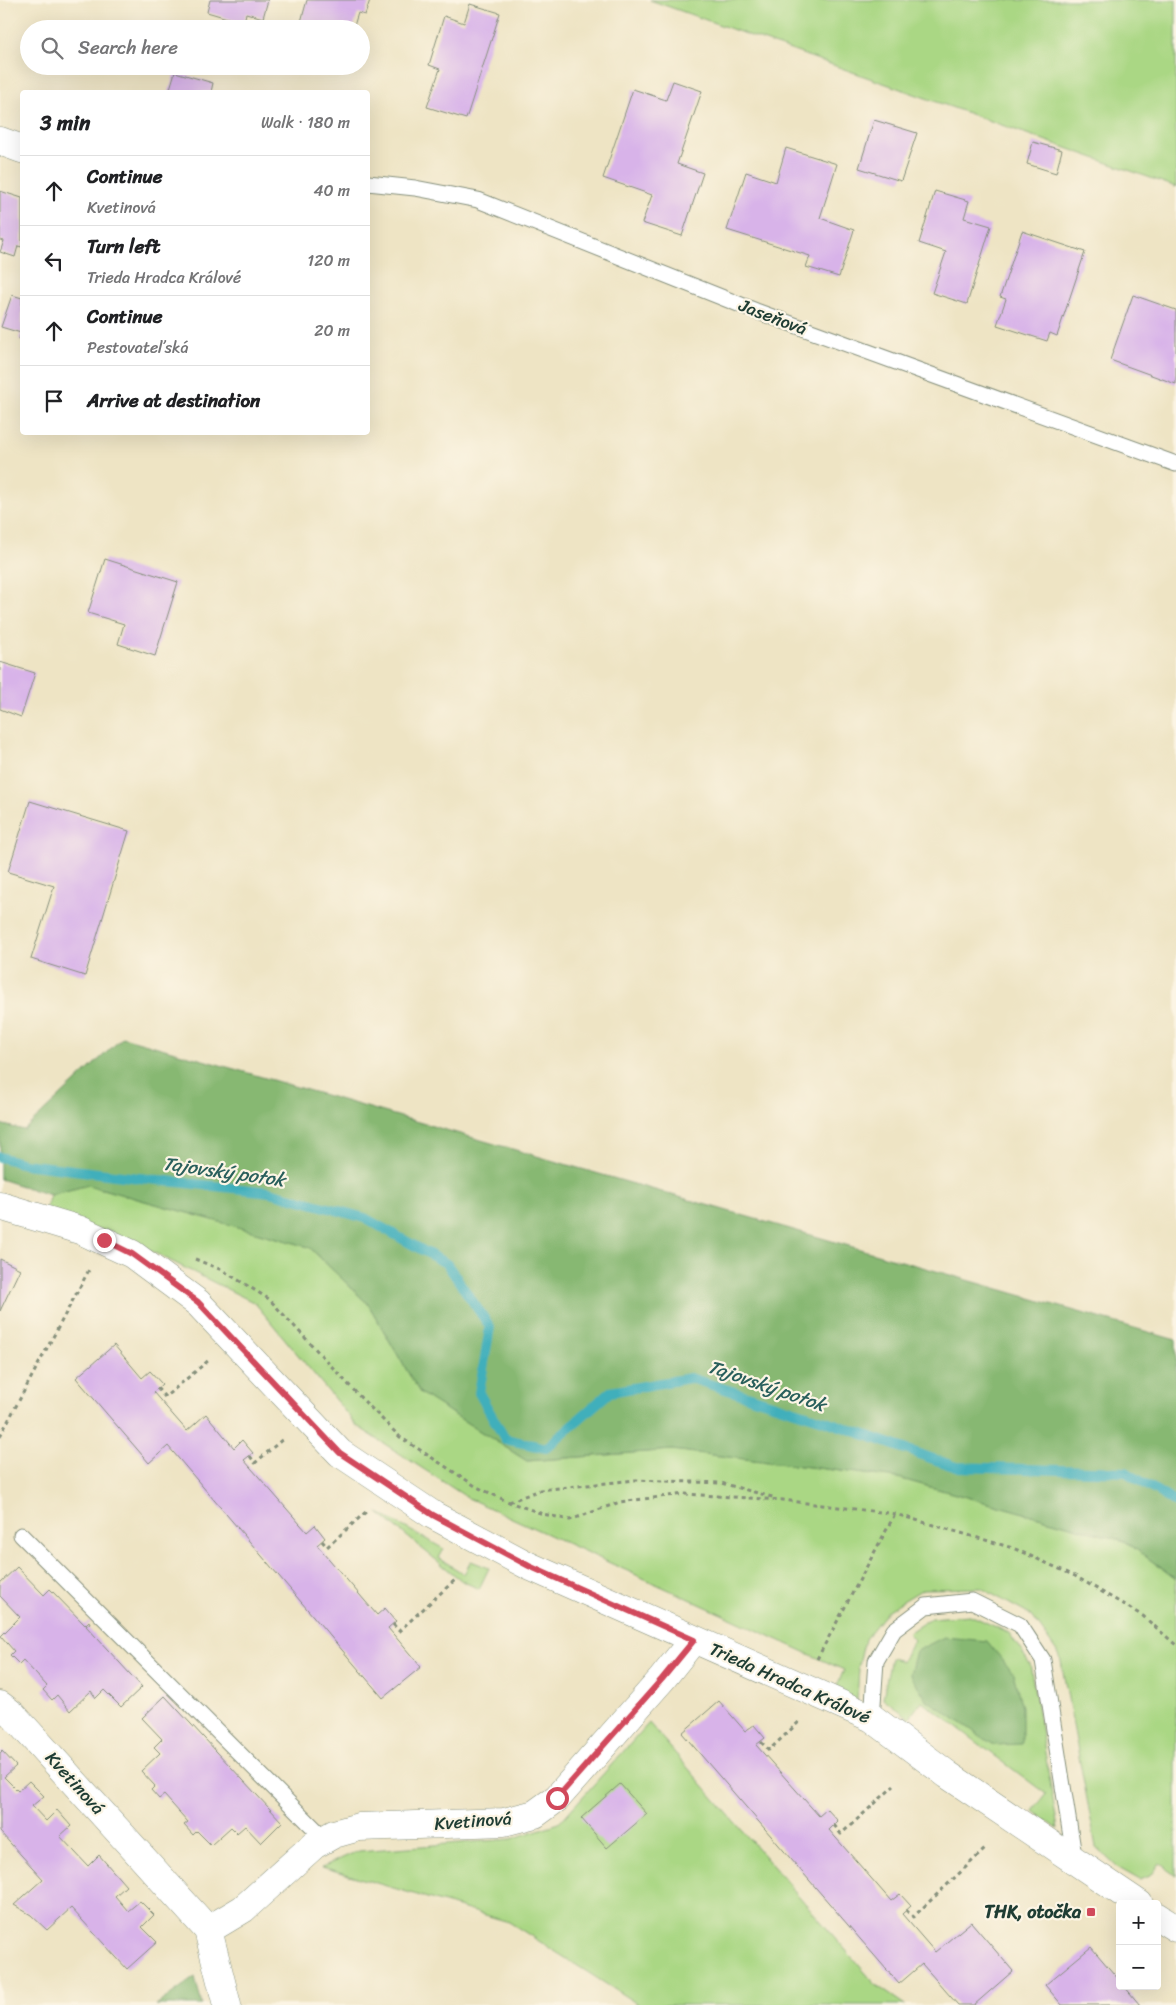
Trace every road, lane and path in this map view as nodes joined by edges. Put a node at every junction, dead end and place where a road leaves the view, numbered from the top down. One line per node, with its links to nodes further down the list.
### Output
1 (0, 141): 2 (street)
2 (20, 147)
3 (370, 183): 4 (lane, Jaseňová)
4 (1176, 464)
5 (0, 1206): 21 (street, Trieda Hradca Králové)
6 (194, 1259): 14 (path)
7 (92, 1265): 11 (path)
8 (215, 1356): 9 (path)
9 (158, 1388)
10 (289, 1435): 12 (path)
11 (0, 1436)
12 (250, 1456)
13 (783, 1500): 14 (path); 14 (path); 16 (path)
14 (509, 1502)
15 (368, 1510): 18 (path)
16 (896, 1514): 22 (path); 23 (path)
17 (21, 1535): 30 (lane)
18 (322, 1541)
19 (455, 1580): 20 (path)
20 (393, 1624)
21 (694, 1640): 26 (street, Trieda Hradca Králové); 30 (street, Kvetinová)
22 (1176, 1645)
23 (816, 1660)
24 (0, 1705): 37 (street, Kvetinová)
25 (803, 1717): 27 (path)
26 (872, 1718): 32 (street, Trieda Hradca Králové); 32 (lane)
27 (761, 1742)
28 (894, 1786): 29 (path)
29 (834, 1825)
30 (325, 1839): 37 (street, Kvetinová)
31 (985, 1849): 34 (path)
32 (1075, 1862): 33 (street, Trieda Hradca Králové)
33 (1133, 1900)
34 (906, 1910)
35 (1161, 1919): 36 (street)
36 (1176, 1928)
37 (208, 1930): 38 (street, Kvetinová)
38 (227, 2005)

